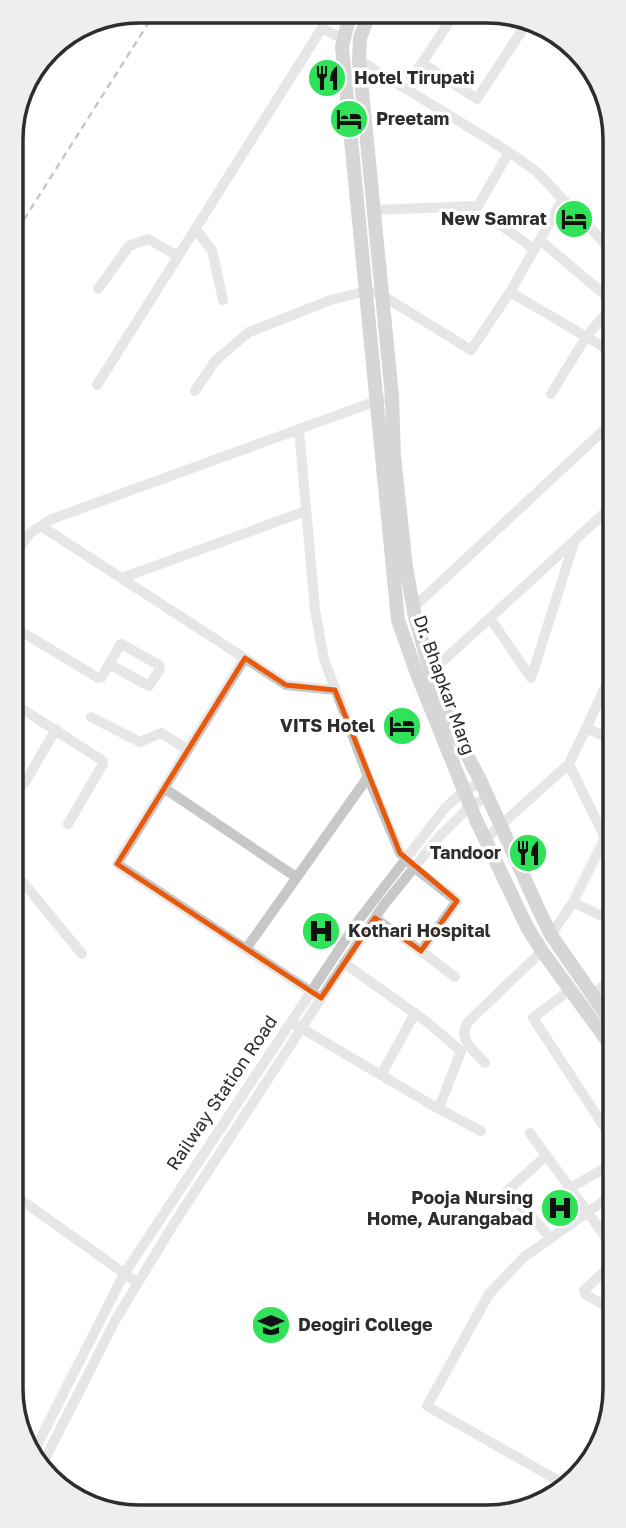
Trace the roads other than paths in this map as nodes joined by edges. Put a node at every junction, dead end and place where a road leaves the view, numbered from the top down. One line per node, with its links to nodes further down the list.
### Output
1 (349, 23): 5 (main road)
2 (365, 23): 6 (main road)
3 (448, 23): 7 (street)
4 (523, 29): 7 (street)
5 (343, 39): 13 (street); 19 (main road)
6 (359, 60): 9 (street); 11 (main road)
7 (422, 62): 8 (street)
8 (411, 78)
9 (509, 152): 10 (street); 11 (street)
10 (563, 199): 14 (street); 15 (street)
11 (375, 210): 19 (main road)
12 (499, 224): 15 (street)
13 (195, 229): 16 (street); 21 (street)
14 (603, 241)
15 (537, 245): 18 (street); 20 (street)
16 (178, 256): 17 (street); 25 (street)
17 (99, 289)
18 (510, 292): 19 (street); 23 (street)
19 (373, 293): 26 (street); 28 (main road, Dr. Bhapkar Marg); 29 (main road, Dr. Bhapkar Marg)
20 (603, 297)
21 (223, 300)
22 (603, 315): 23 (street)
23 (586, 337): 24 (street); 27 (street)
24 (603, 347)
25 (97, 384)
26 (195, 391)
27 (551, 394)
28 (392, 396): 29 (street); 38 (main road, Dr. Bhapkar Marg)
29 (376, 402): 30 (street); 57 (main road, Dr. Bhapkar Marg)
30 (299, 429): 32 (street); 34 (street)
31 (603, 437): 38 (street)
32 (306, 511): 37 (street); 44 (street)
33 (603, 515): 35 (street)
34 (41, 526): 36 (street); 37 (street)
35 (575, 541): 39 (street); 39 (street)
36 (23, 543)
37 (122, 578): 41 (street)
38 (413, 608): 43 (main road, Dr. Bhapkar Marg)
39 (490, 618): 43 (street)
40 (23, 633): 42 (street)
41 (245, 658): 44 (street); 51 (street)
42 (109, 664): 42 (street)
43 (431, 672): 54 (main road, Dr. Bhapkar Marg)
44 (335, 691): 53 (street)
45 (603, 692): 48 (street)
46 (23, 709): 49 (street)
47 (91, 716): 51 (street)
48 (586, 728): 50 (street); 52 (street)
49 (56, 729): 55 (street); 60 (street)
50 (603, 736)
51 (188, 750): 56 (street)
52 (569, 764): 61 (street); 62 (street)
53 (368, 777): 65 (street); 67 (street)
54 (481, 782): 57 (street, Railway Station Road); 58 (main road, Dr. Bhapkar Marg)
55 (24, 784)
56 (164, 788): 67 (street); 73 (street)
57 (464, 791): 59 (main road, Dr. Bhapkar Marg); 65 (street, Railway Station Road)
58 (488, 797): 59 (street, Railway Station Road); 61 (main road, Dr. Bhapkar Marg)
59 (470, 806): 63 (main road, Dr. Bhapkar Marg); 66 (street, Railway Station Road)
60 (68, 824)
61 (501, 827): 63 (street); 72 (main road, Dr. Bhapkar Marg)
62 (603, 829)
63 (485, 839): 75 (main road, Dr. Bhapkar Marg)
64 (603, 851): 69 (street)
65 (405, 860): 66 (street); 82 (street, Railway Station Road)
66 (415, 868): 71 (street, Railway Station Road); 74 (street)
67 (296, 877): 73 (street)
68 (23, 882): 76 (street)
69 (573, 902): 70 (street); 72 (street)
70 (603, 917)
71 (375, 918): 74 (street); 77 (street, Railway Station Road)
72 (551, 935): 81 (main road, Dr. Bhapkar Marg)
73 (246, 949): 82 (street)
74 (421, 951): 78 (street)
75 (542, 951): 80 (main road, Dr. Bhapkar Marg); 88 (street)
76 (82, 954)
77 (344, 963): 82 (street, Railway Station Road); 84 (street)
78 (454, 977)
79 (603, 986): 81 (street)
80 (571, 989): 87 (main road, Dr. Bhapkar Marg); 91 (street)
81 (592, 994): 83 (main road, Dr. Bhapkar Marg)
82 (316, 995): 85 (street, Railway Station Road); 86 (street, Railway Station Road)
83 (603, 1010)
84 (415, 1013): 89 (street); 90 (street)
85 (290, 1023): 86 (street); 103 (street, Railway Station Road)
86 (302, 1028): 89 (street); 104 (street, Railway Station Road)
87 (603, 1035)
88 (485, 1063)
89 (381, 1075): 90 (street)
90 (439, 1108): 92 (street)
91 (603, 1123)
92 (481, 1131)
93 (530, 1133): 94 (street)
94 (546, 1156): 96 (street); 101 (street)
95 (603, 1169): 96 (street)
96 (570, 1188): 99 (street)
97 (23, 1201): 103 (street)
98 (603, 1201): 99 (street)
99 (587, 1212): 100 (street); 101 (street)
100 (603, 1234)
101 (551, 1238): 108 (street)
102 (603, 1273): 105 (street)
103 (124, 1274): 104 (street); 106 (street, Railway Station Road)
104 (138, 1283): 107 (street, Railway Station Road)
105 (603, 1305)
106 (37, 1445)
107 (46, 1458)
108 (558, 1480)

